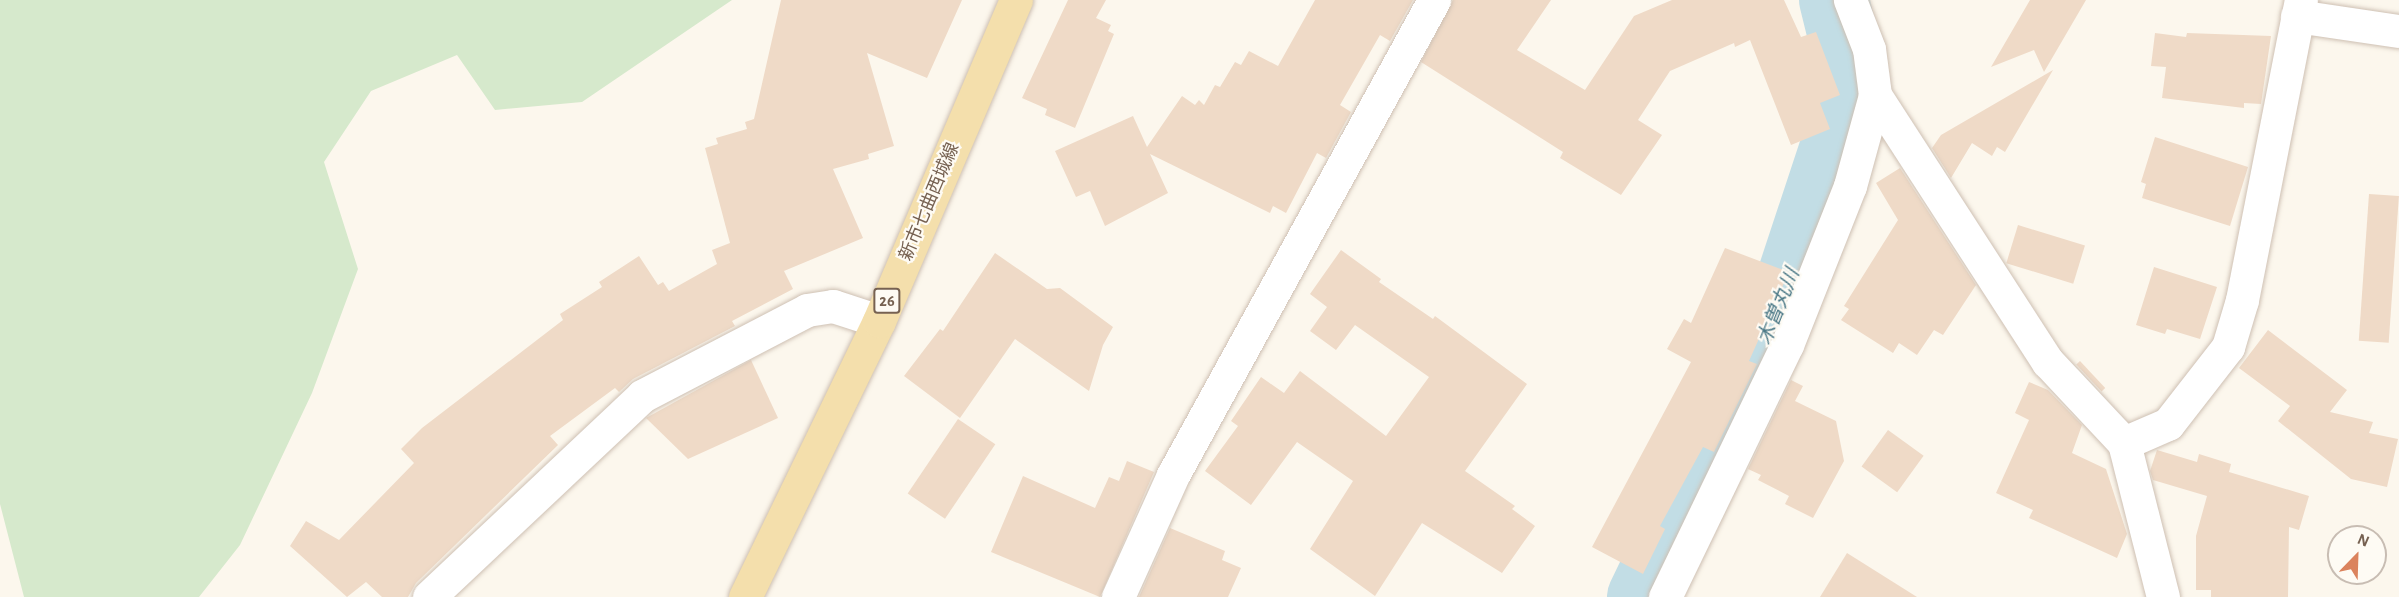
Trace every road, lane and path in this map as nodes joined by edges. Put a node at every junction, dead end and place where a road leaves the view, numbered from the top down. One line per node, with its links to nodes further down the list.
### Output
1 (1016, 0): 7 (main road, 新市七曲西城線 / 26)
2 (1434, 0): 11 (street)
3 (1850, 0): 6 (street)
4 (2299, 8): 5 (street); 8 (street)
5 (2399, 31)
6 (1875, 95): 8 (street); 12 (street)
7 (879, 321): 9 (street); 10 (main road, 新市七曲西城線 / 26)
8 (2124, 443): 13 (street)
9 (429, 597)
10 (745, 597)
11 (1118, 597)
12 (1665, 597)
13 (2163, 597)

